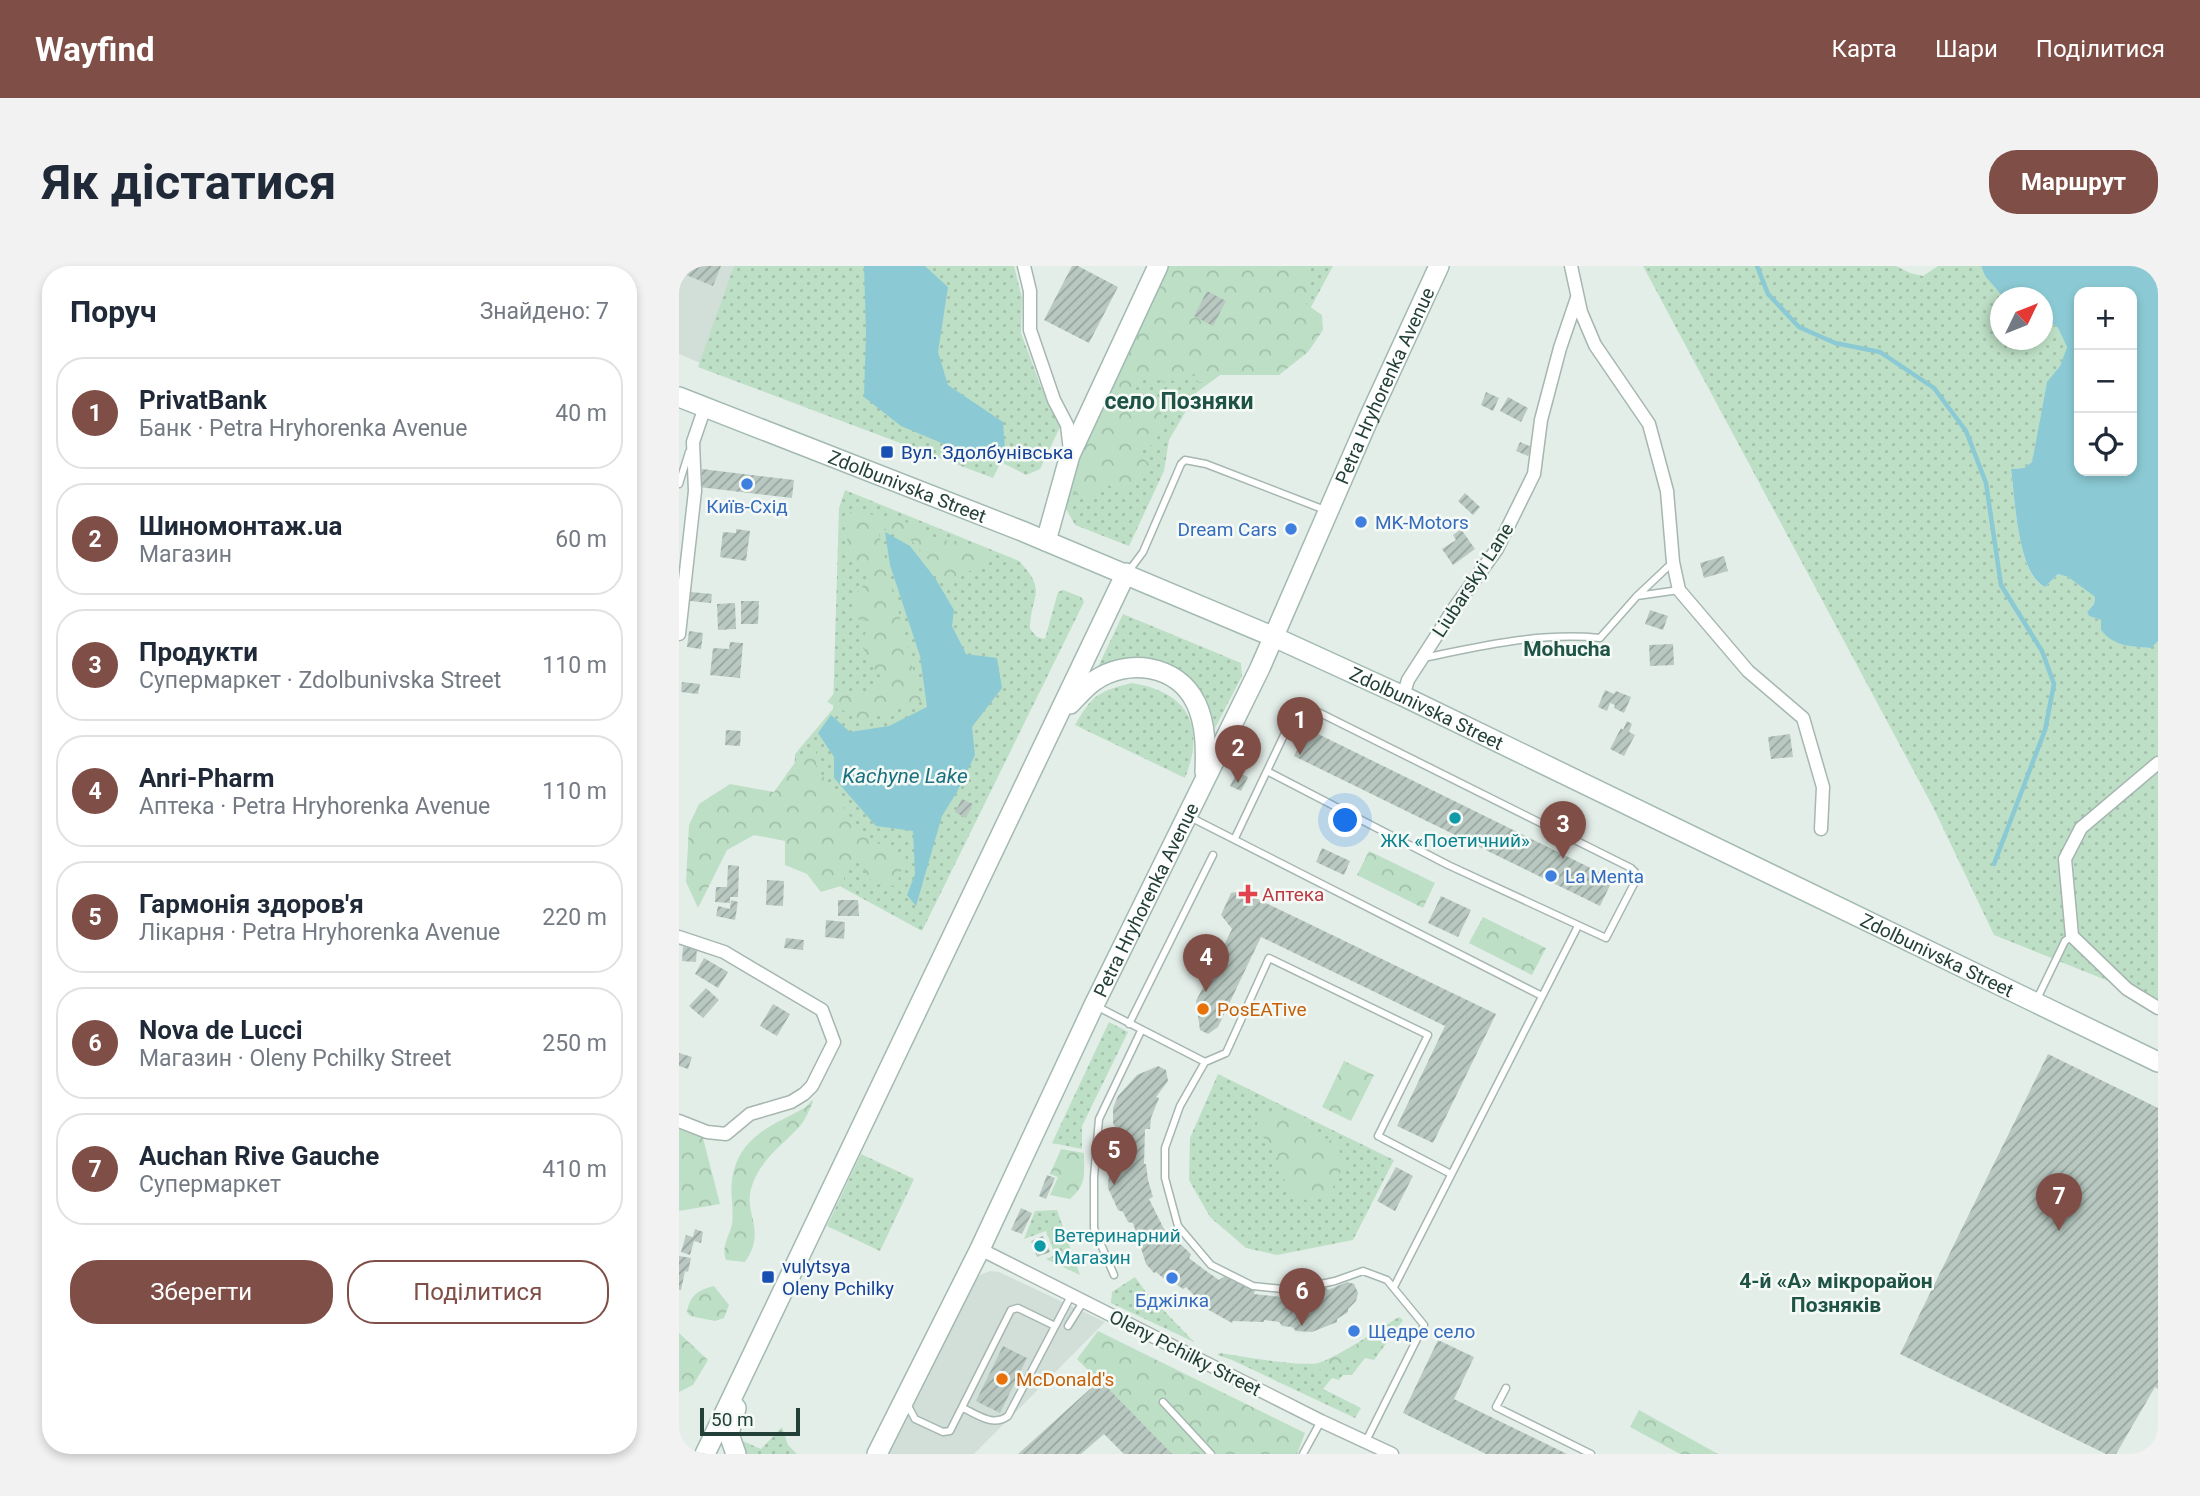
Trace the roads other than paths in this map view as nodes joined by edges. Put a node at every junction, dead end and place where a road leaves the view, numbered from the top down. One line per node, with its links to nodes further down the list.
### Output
1 (1024, 266): 9 (street)
2 (1158, 266): 9 (main road)
3 (1439, 266): 11 (main road, Petra Hryhorenka Avenue)
4 (1571, 266): 5 (street)
5 (1577, 298): 13 (street); 19 (street, Liubarskyi Lane)
6 (679, 397): 7 (main road, Zdolbunivska Street)
7 (705, 407): 8 (street); 12 (main road, Zdolbunivska Street)
8 (693, 442): 10 (lane); 17 (street)
9 (1070, 455): 12 (main road)
10 (679, 484)
11 (1328, 512): 14 (lane); 18 (main road, Petra Hryhorenka Avenue)
12 (1045, 541): 14 (main road, Zdolbunivska Street)
13 (1673, 562): 15 (street); 16 (lane)
14 (1126, 573): 18 (main road, Zdolbunivska Street); 21 (main road)
15 (1679, 590): 16 (lane); 26 (street)
16 (1637, 596): 19 (lane)
17 (679, 634)
18 (1274, 637): 20 (main road, Zdolbunivska Street); 24 (main road, Petra Hryhorenka Avenue)
19 (1422, 659): 20 (street, Liubarskyi Lane)
20 (1402, 696): 33 (main road, Zdolbunivska Street)
21 (1062, 712): 24 (main road); 49 (main road)
22 (2158, 763): 30 (street)
23 (1267, 771): 27 (lane); 29 (lane); 29 (lane)
24 (1204, 780): 25 (main road, Petra Hryhorenka Avenue)
25 (1187, 815): 27 (lane); 34 (main road, Petra Hryhorenka Avenue)
26 (1821, 829)
27 (1235, 838): 32 (lane)
28 (1213, 855): 36 (lane)
29 (1578, 926): 32 (lane)
30 (2072, 936): 33 (lane); 35 (street)
31 (679, 937): 40 (street)
32 (1542, 996): 41 (lane)
33 (2035, 1002): 39 (main road, Zdolbunivska Street)
34 (1094, 1005): 36 (lane); 42 (main road, Petra Hryhorenka Avenue)
35 (2158, 1008)
36 (1129, 1024): 37 (lane)
37 (1141, 1031): 38 (lane); 43 (lane)
38 (1205, 1062): 41 (lane); 44 (lane)
39 (2158, 1062)
40 (679, 1121)
41 (1451, 1174): 44 (lane)
42 (980, 1249): 45 (street, Oleny Pchilky Street); 51 (main road, Petra Hryhorenka Avenue)
43 (1114, 1275)
44 (1394, 1287): 57 (lane)
45 (1070, 1296): 46 (street, Oleny Pchilky Street); 47 (lane)
46 (1083, 1302): 48 (lane); 55 (street, Oleny Pchilky Street)
47 (1055, 1326): 53 (lane); 53 (lane)
48 (1068, 1326)
49 (745, 1370): 58 (main road); 59 (main road)
50 (1506, 1388): 64 (lane)
51 (904, 1399): 54 (lane); 56 (main road, Petra Hryhorenka Avenue)
52 (1163, 1402): 61 (lane)
53 (963, 1408): 54 (lane)
54 (915, 1419): 56 (lane)
55 (1321, 1421): 57 (street, Oleny Pchilky Street); 62 (lane)
56 (891, 1425): 60 (main road, Petra Hryhorenka Avenue)
57 (1366, 1441): 63 (street, Oleny Pchilky Street)
58 (705, 1454)
59 (736, 1454)
60 (877, 1454)
61 (1211, 1454)
62 (1303, 1454)
63 (1392, 1454)
64 (1591, 1454)

